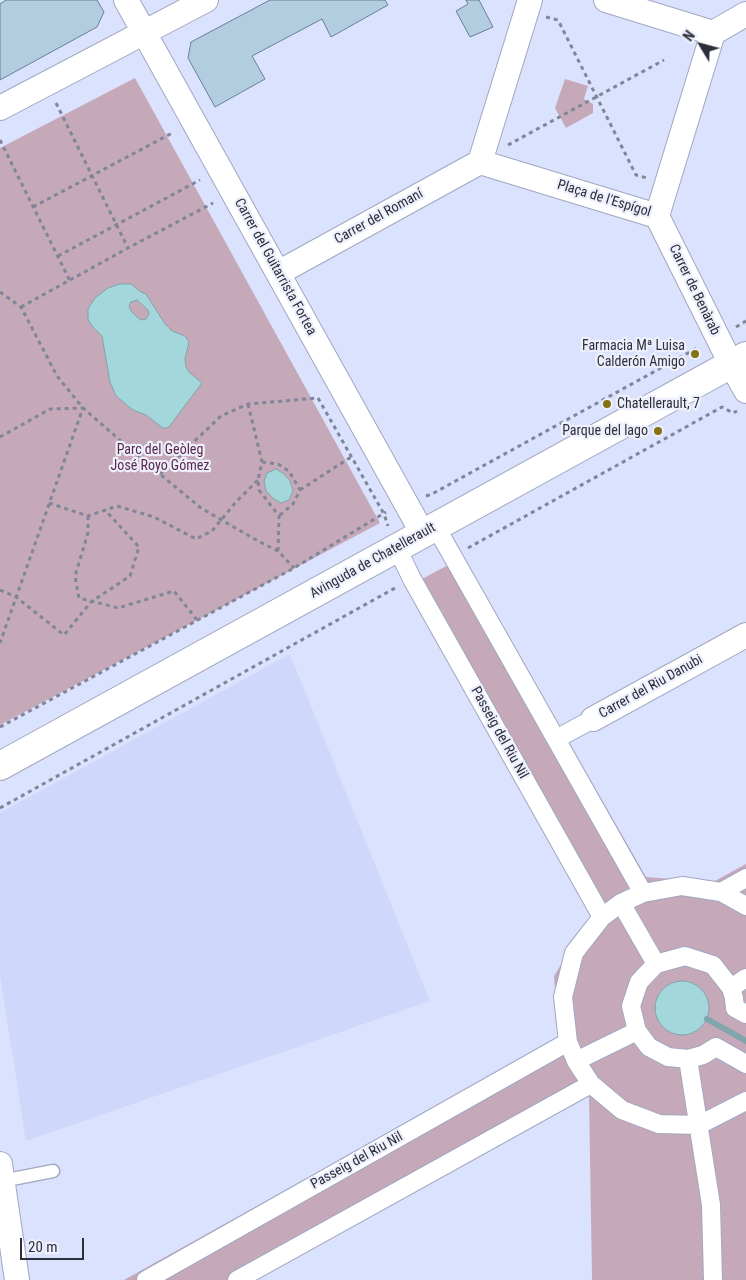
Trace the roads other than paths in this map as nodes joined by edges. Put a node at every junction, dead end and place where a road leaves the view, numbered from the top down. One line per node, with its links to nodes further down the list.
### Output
1 (126, 0): 6 (street, Carrer del Guitarrista Fortea)
2 (206, 0): 6 (street)
3 (606, 0): 7 (street)
4 (528, 5): 9 (street)
5 (746, 14): 7 (street)
6 (145, 32): 8 (street); 11 (street, Carrer del Guitarrista Fortea)
7 (713, 33): 10 (street, Plaça de l'Espígol)
8 (0, 108)
9 (480, 162): 10 (street, Plaça de l'Espígol); 11 (street, Carrer del Romaní)
10 (657, 216): 12 (street, Carrer de Benàrab)
11 (278, 273): 14 (street, Carrer del Guitarrista Fortea)
12 (738, 360): 13 (street, Carrer de Benàrab); 14 (street, Avinguda de Chatellerault)
13 (743, 400)
14 (430, 530): 15 (street, Avinguda de Chatellerault); 18 (street)
15 (397, 548): 19 (street, Avinguda de Chatellerault); 25 (street, Passeig del Riu Nil)
16 (746, 635): 17 (street, Carrer del Riu Danubi)
17 (593, 719): 18 (street, Carrer del Riu Danubi)
18 (556, 739): 22 (street)
19 (0, 766)
20 (746, 878): 21 (street)
21 (721, 892): 22 (street); 24 (street)
22 (643, 893): 23 (street)
23 (621, 903): 25 (street); 26 (street)
24 (746, 906)
25 (602, 917): 31 (street)
26 (656, 964): 28 (street); 30 (street)
27 (746, 978): 28 (street)
28 (731, 988): 29 (street)
29 (746, 1014)
30 (637, 1031): 32 (street); 33 (street)
31 (568, 1042): 33 (street); 41 (street, Passeig del Riu Nil)
32 (688, 1059): 34 (street); 37 (street)
33 (576, 1062): 35 (street)
34 (746, 1064)
35 (591, 1084): 37 (street); 42 (street)
36 (746, 1101): 37 (street)
37 (699, 1125): 43 (street)
38 (53, 1171): 39 (lane)
39 (1, 1173): 40 (street)
40 (17, 1280)
41 (146, 1280)
42 (237, 1280)
43 (713, 1280)

